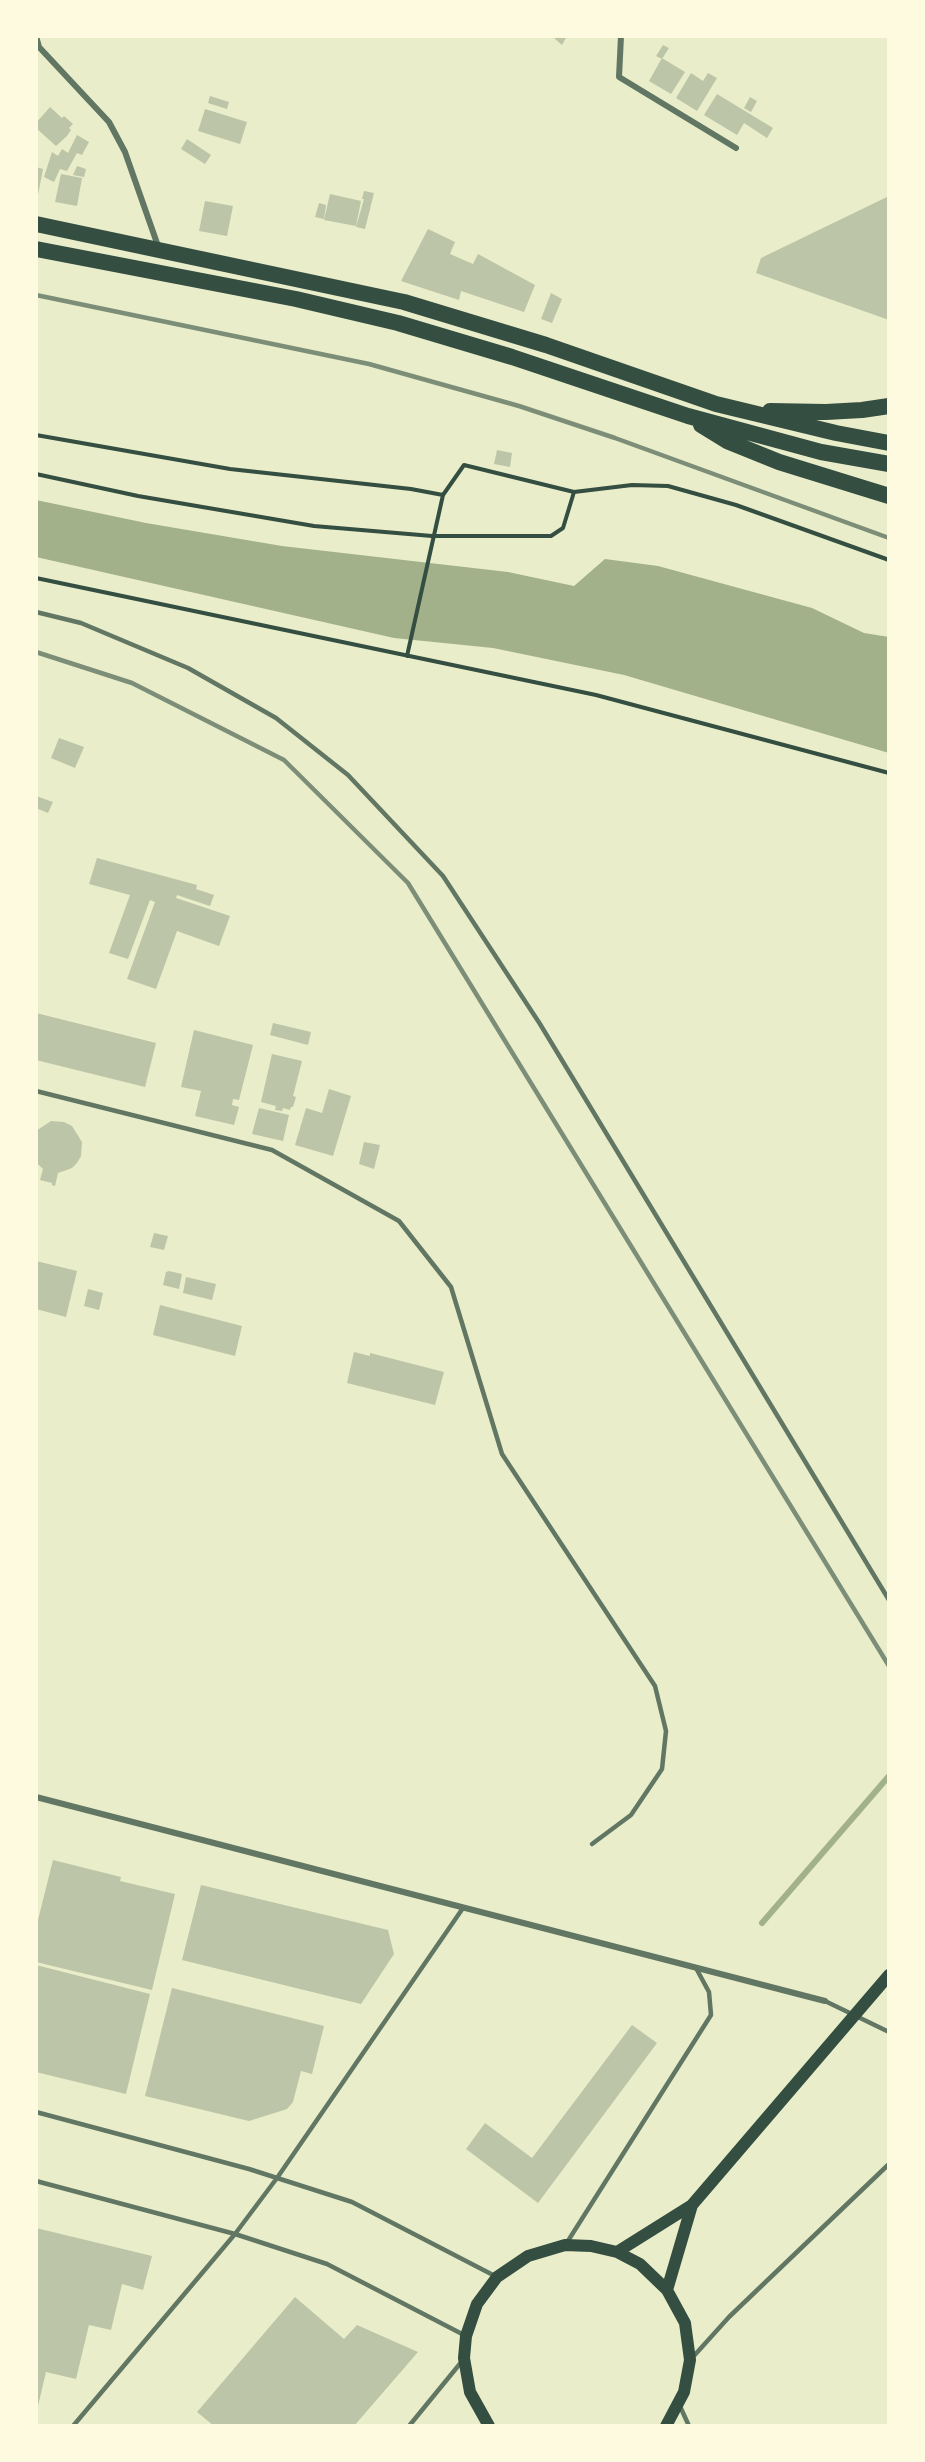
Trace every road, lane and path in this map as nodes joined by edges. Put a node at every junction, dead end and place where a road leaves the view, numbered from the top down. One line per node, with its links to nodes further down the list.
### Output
1 (36, 36): 6 (street)
2 (621, 36): 3 (street)
3 (736, 148)
4 (36, 224): 6 (highway)
5 (36, 249): 9 (highway)
6 (159, 250): 8 (highway)
7 (889, 406): 8 (highway)
8 (744, 412): 11 (highway)
9 (688, 416): 12 (highway); 16 (highway)
10 (36, 435): 15 (path)
11 (889, 443)
12 (886, 465)
13 (36, 474): 17 (path)
14 (574, 492): 15 (path); 17 (path); 18 (path)
15 (443, 495): 17 (path)
16 (889, 496)
17 (432, 536): 21 (path)
18 (889, 560)
19 (36, 578): 21 (path)
20 (36, 612): 24 (lane)
21 (406, 656): 22 (path)
22 (889, 773)
23 (36, 1091): 26 (lane)
24 (889, 1600)
25 (36, 1797): 27 (street)
26 (592, 1844)
27 (463, 1908): 28 (street); 34 (lane)
28 (696, 1968): 30 (street); 38 (lane)
29 (889, 1975): 36 (main road)
30 (825, 2001): 31 (lane)
31 (889, 2032)
32 (36, 2112): 34 (lane)
33 (889, 2164): 44 (lane)
34 (278, 2178): 37 (lane); 40 (lane)
35 (36, 2181): 37 (lane)
36 (692, 2205): 39 (main road); 41 (main road)
37 (235, 2234): 42 (lane); 47 (lane)
38 (565, 2246): 39 (main road); 40 (main road)
39 (617, 2252): 41 (main road)
40 (497, 2277): 42 (main road)
41 (668, 2290): 44 (main road)
42 (466, 2336): 43 (main road)
43 (464, 2358): 46 (main road); 48 (lane)
44 (690, 2360): 45 (main road)
45 (679, 2403): 49 (main road); 50 (lane)
46 (487, 2425)
47 (73, 2426)
48 (409, 2426)
49 (666, 2426)
50 (689, 2426)

